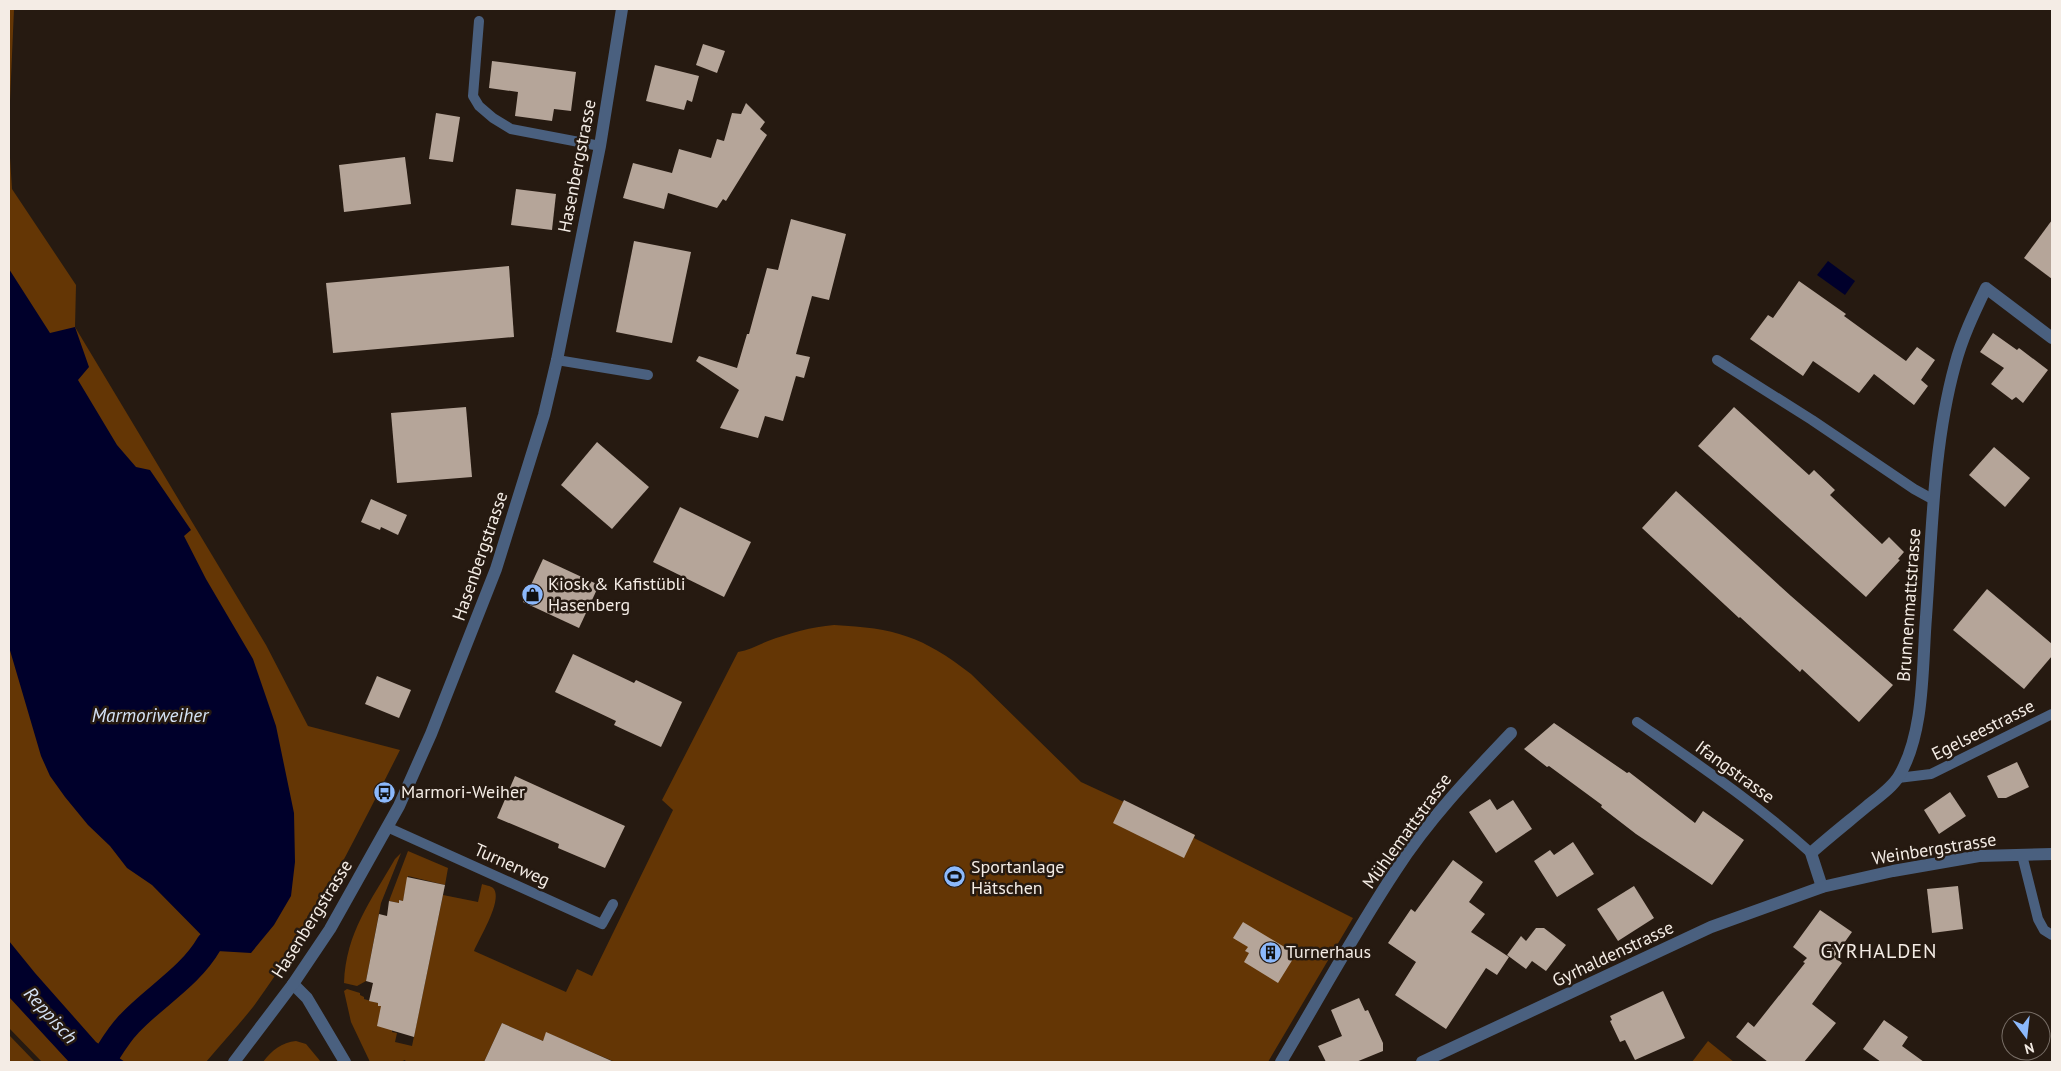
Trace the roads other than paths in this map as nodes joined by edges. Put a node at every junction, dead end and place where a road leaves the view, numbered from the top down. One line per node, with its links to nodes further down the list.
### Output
1 (622, 9): 3 (street, Hasenbergstrasse)
2 (479, 21): 3 (lane)
3 (600, 146): 5 (street, Hasenbergstrasse)
4 (2052, 338): 8 (street, Brunnenmattstrasse)
5 (557, 360): 7 (lane); 13 (street, Hasenbergstrasse)
6 (1717, 360): 8 (lane)
7 (648, 375)
8 (1934, 500): 12 (street, Brunnenmattstrasse)
9 (2052, 714): 12 (lane, Egelseestrasse)
10 (1636, 722): 14 (lane, Ifangstrasse)
11 (1510, 733): 23 (street, Mühlemattstrasse)
12 (1898, 778): 14 (street, Brunnenmattstrasse)
13 (387, 827): 18 (lane, Turnerweg); 20 (street, Hasenbergstrasse)
14 (1811, 853): 17 (street)
15 (2052, 854): 16 (street, Weinbergstrasse)
16 (2022, 855): 17 (street, Weinbergstrasse); 19 (lane)
17 (1822, 888): 24 (street, Gyrhaldenstrasse)
18 (613, 904)
19 (2052, 935)
20 (294, 984): 21 (street, Hasenbergstrasse); 22 (street)
21 (234, 1062)
22 (345, 1062)
23 (1281, 1062)
24 (1422, 1062)

